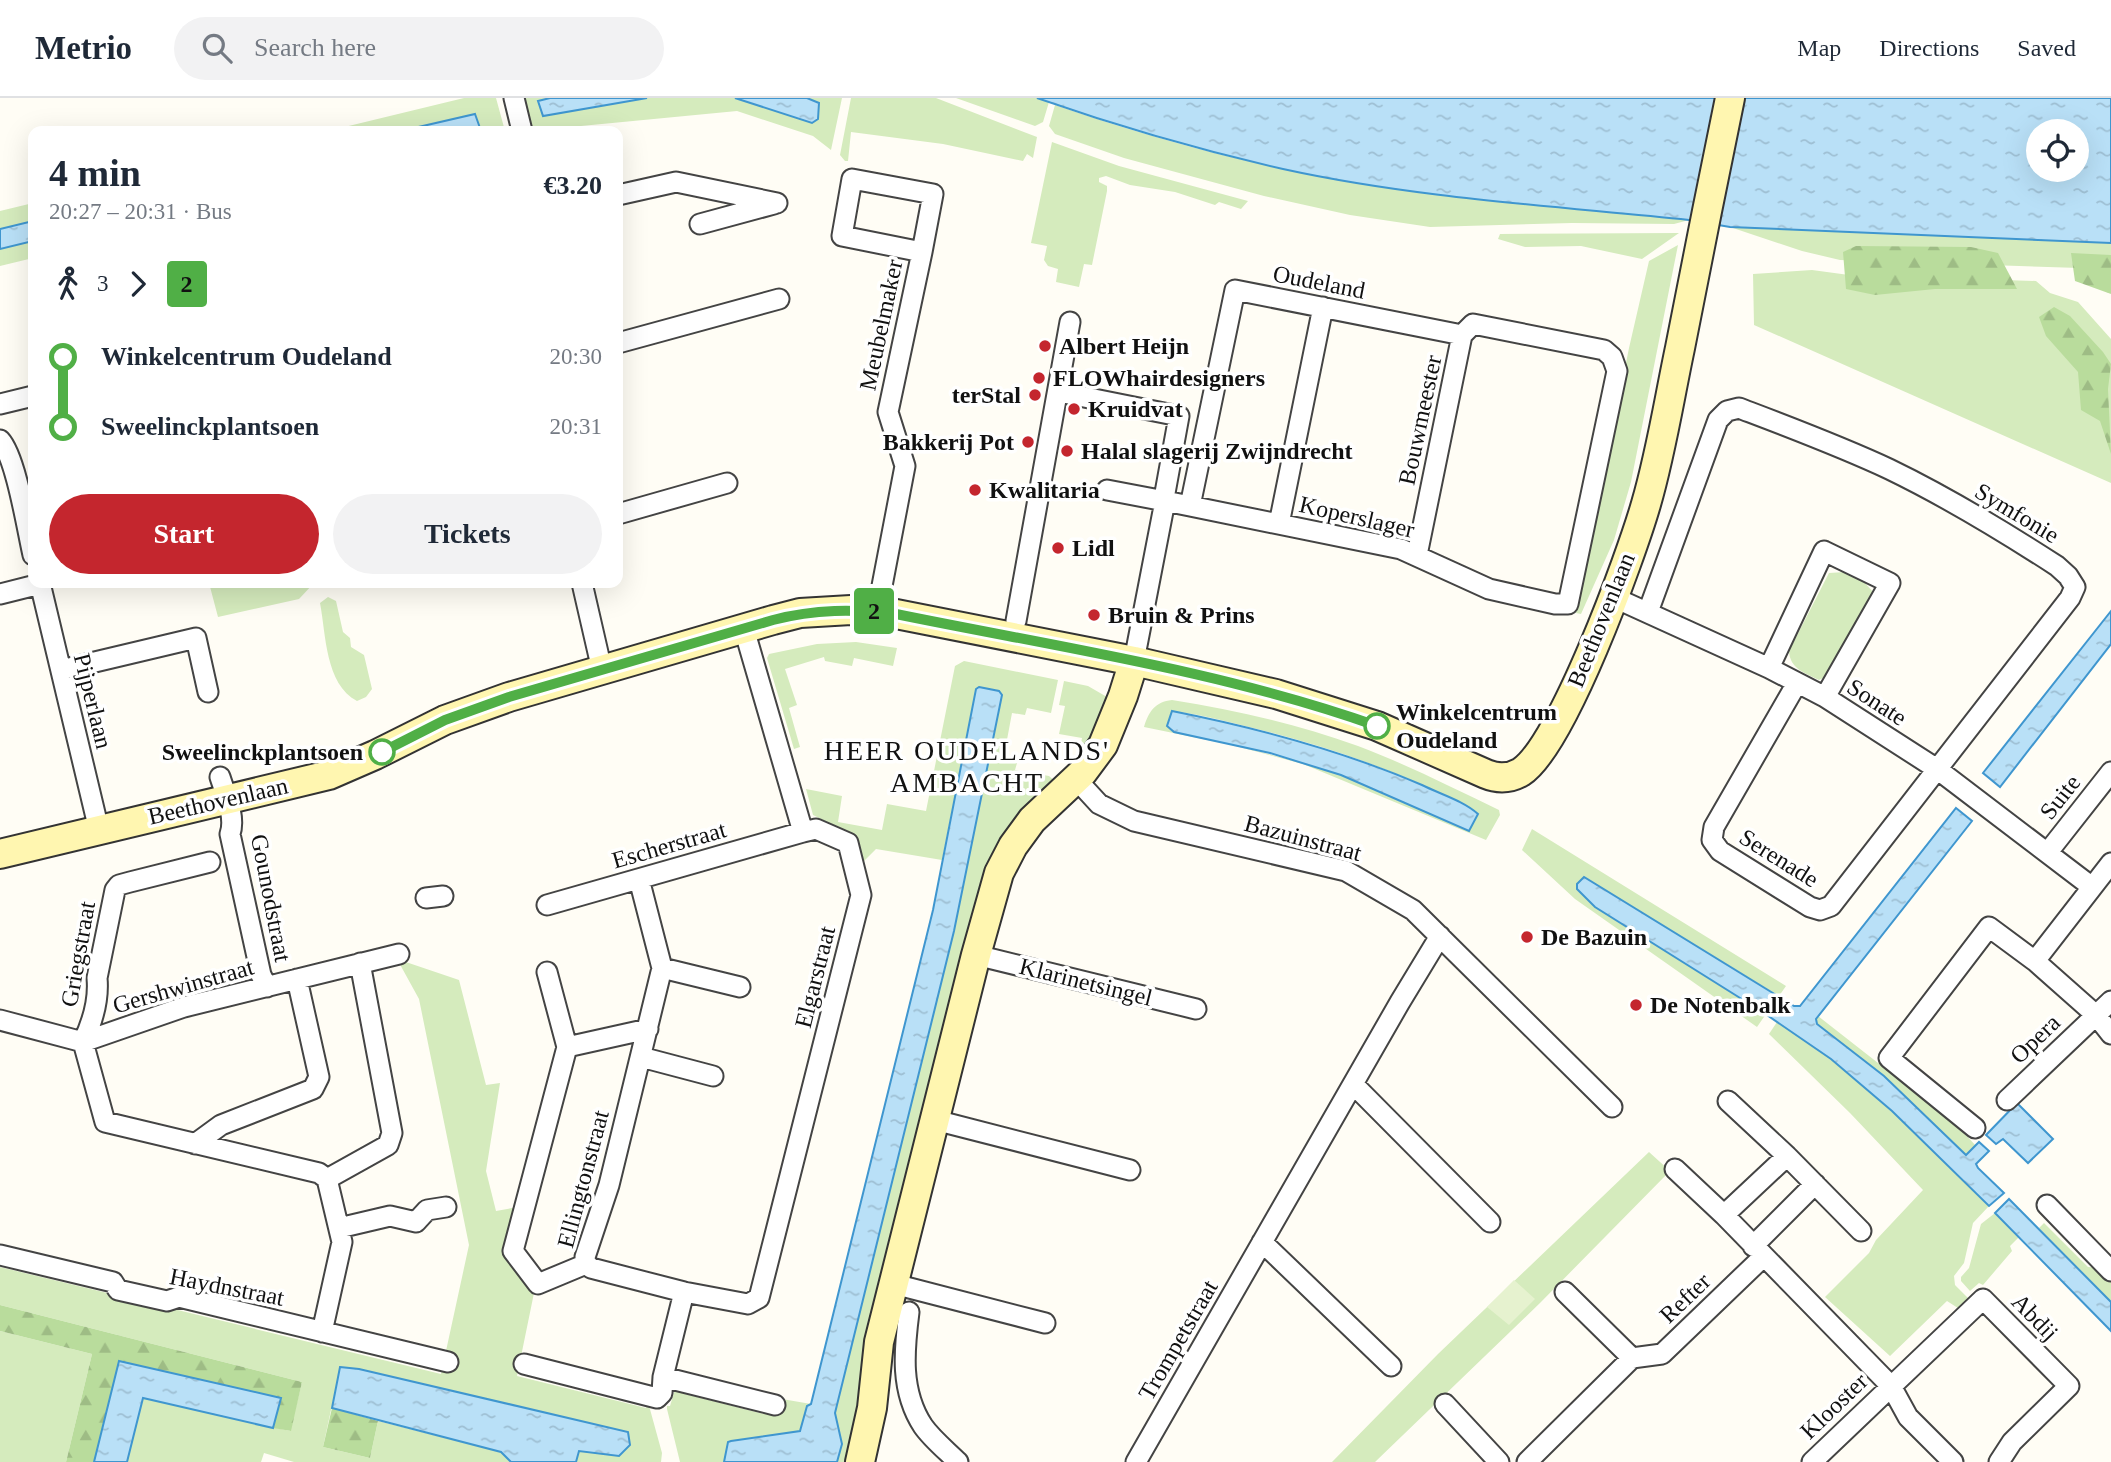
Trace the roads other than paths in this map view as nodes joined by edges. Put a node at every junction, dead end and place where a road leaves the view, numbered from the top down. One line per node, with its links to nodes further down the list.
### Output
1 (514, 98): 3 (street)
2 (1730, 98): 33 (street, Beethovenlaan)
3 (521, 126)
4 (623, 194): 5 (street)
5 (700, 224)
6 (922, 252): 6 (street, Meubelmaker); 34 (street, Meubelmaker)
7 (779, 299): 11 (street)
8 (1323, 307): 10 (street, Oudeland); 23 (street, Oudeland); 25 (street)
9 (1075, 319): 13 (street)
10 (1462, 335): 12 (street, Oudeland); 27 (street, Bouwmeester)
11 (623, 341)
12 (1617, 371): 28 (street, Beethovenlaan)
13 (1059, 392): 16 (street); 36 (street)
14 (28, 397): 15 (street)
15 (0, 404)
16 (1179, 416): 17 (street); 22 (street)
17 (1200, 416)
18 (1718, 419): 35 (street, Beethovenlaan); 45 (street, Symfonie)
19 (0, 440): 26 (street)
20 (727, 483): 24 (street)
21 (1107, 490): 22 (street)
22 (1165, 497): 23 (street); 38 (street)
23 (1190, 506): 25 (street, Koperslager)
24 (623, 513)
25 (1279, 524): 27 (street, Koperslager)
26 (28, 535)
27 (1426, 563): 28 (street, Koperslager)
28 (1572, 583)
29 (28, 587): 32 (street)
30 (41, 588): 40 (street, Pijperlaan)
31 (583, 588): 41 (street)
32 (0, 594)
33 (1613, 597): 35 (street, Sonate); 38 (street, Beethovenlaan)
34 (877, 612): 37 (street, Beethovenlaan); 38 (street, Beethovenlaan)
35 (1648, 612): 39 (street, Sonate)
36 (1016, 621)
37 (744, 629): 41 (street, Beethovenlaan); 50 (street)
38 (1134, 661): 47 (street)
39 (1769, 668): 42 (street, Sonate); 44 (street)
40 (61, 670): 43 (street); 49 (street, Pijperlaan)
41 (602, 670): 48 (street, Beethovenlaan)
42 (1797, 683): 44 (street, Sonate); 45 (street, Serenade)
43 (208, 692)
44 (1825, 697): 45 (street, Sonate)
45 (1937, 769): 51 (street, Sonate)
46 (2111, 772): 51 (street, Suite)
47 (1076, 779): 58 (street, Bazuinstraat); 60 (street)
48 (223, 788): 49 (street, Beethovenlaan); 66 (street, Gounodstraat)
49 (99, 830): 52 (street, Beethovenlaan)
50 (803, 832): 55 (street, Escherstraat); 102 (street, Elgarstraat)
51 (2048, 852): 56 (street, Sonate)
52 (0, 854)
53 (210, 862): 74 (street, Griegstraat)
54 (2111, 863): 56 (street)
55 (639, 879): 57 (street, Escherstraat); 63 (street, Ellingtonstraat)
56 (2092, 887): 61 (street)
57 (547, 905)
58 (1440, 936): 78 (street, Trompetstraat); 81 (street, Bazuinstraat)
59 (399, 954): 62 (street, Gershwinstraat)
60 (976, 955): 69 (street, Klarinetsingel); 82 (street)
61 (2035, 961): 70 (street); 83 (street)
62 (360, 963): 65 (street, Gershwinstraat); 88 (street)
63 (662, 968): 67 (street); 72 (street, Ellingtonstraat)
64 (547, 972): 75 (street, Ellingtonstraat)
65 (297, 979): 66 (street, Gershwinstraat); 84 (street)
66 (267, 987): 74 (street, Gershwinstraat)
67 (740, 987)
68 (2111, 1001): 70 (street, Opera)
69 (1196, 1009)
70 (2096, 1015): 73 (street, Opera); 79 (street, Opera)
71 (0, 1020): 74 (street)
72 (648, 1028): 75 (street); 76 (street, Ellingtonstraat)
73 (2111, 1034)
74 (83, 1042): 84 (street)
75 (567, 1047): 99 (street, Ellingtonstraat)
76 (641, 1057): 77 (street); 99 (street, Ellingtonstraat)
77 (713, 1076)
78 (1354, 1085): 93 (street); 96 (street, Trompetstraat)
79 (2007, 1100)
80 (1728, 1101): 85 (street)
81 (1612, 1107)
82 (935, 1120): 87 (street); 101 (street)
83 (1975, 1128)
84 (195, 1144): 88 (street)
85 (1787, 1156): 89 (street); 92 (street)
86 (1675, 1169): 92 (street)
87 (1130, 1170)
88 (327, 1179): 94 (street)
89 (1815, 1184): 95 (street); 97 (street)
90 (2048, 1205): 100 (street)
91 (446, 1207): 94 (street)
92 (1724, 1215): 97 (street)
93 (1490, 1222)
94 (339, 1228): 106 (street)
95 (1861, 1231)
96 (1262, 1242): 110 (street); 117 (street, Trompetstraat)
97 (1758, 1251): 107 (street, Refter); 112 (street)
98 (0, 1255): 106 (street, Haydnstraat)
99 (586, 1264): 102 (street, Elgarstraat)
100 (2111, 1271)
101 (894, 1284): 105 (street); 115 (street)
102 (684, 1292): 111 (street)
103 (1566, 1292): 107 (street)
104 (909, 1312): 116 (street)
105 (1045, 1322)
106 (322, 1332): 108 (street, Haydnstraat)
107 (1632, 1358): 119 (street)
108 (448, 1362)
109 (524, 1364): 111 (street)
110 (1391, 1366)
111 (663, 1377): 114 (street)
112 (1891, 1386): 120 (street, Klooster); 121 (street); 122 (street, Abdij)
113 (1445, 1404): 118 (street)
114 (775, 1405)
115 (860, 1462)
116 (958, 1462)
117 (1136, 1462)
118 (1499, 1462)
119 (1527, 1462)
120 (1812, 1462)
121 (1953, 1462)
122 (1999, 1462)

